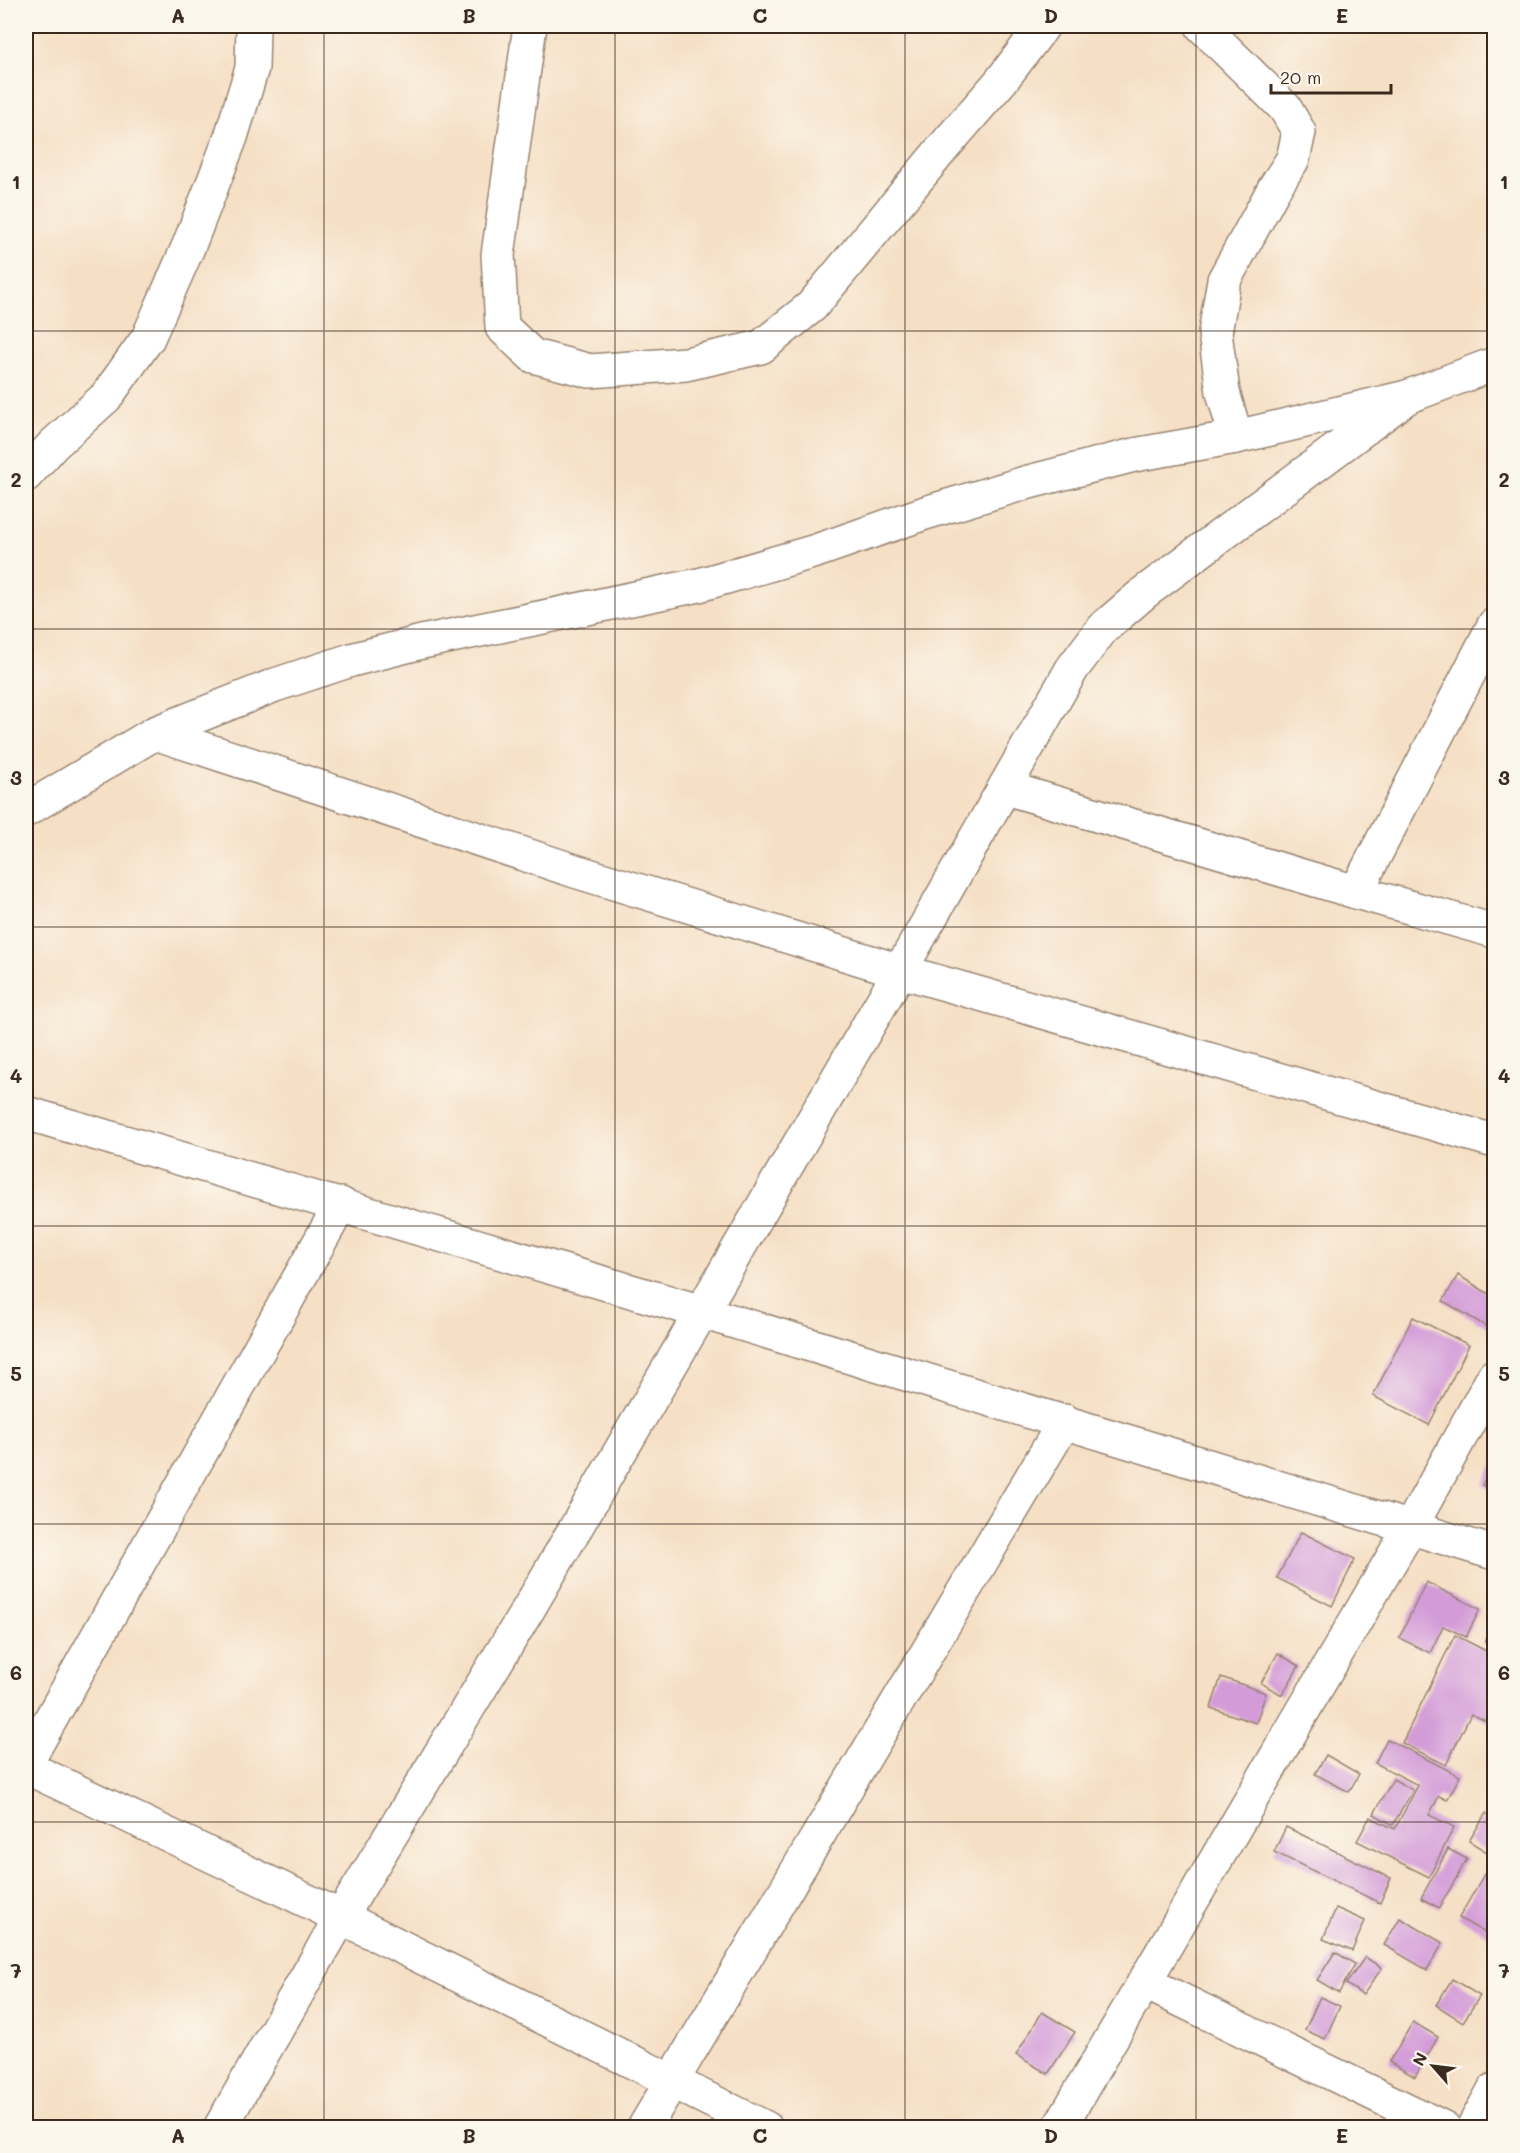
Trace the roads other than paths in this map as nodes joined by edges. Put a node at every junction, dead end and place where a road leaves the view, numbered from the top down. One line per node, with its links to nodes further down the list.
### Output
1 (253, 26): 8 (street)
2 (530, 26): 3 (street)
3 (1043, 26)
4 (1202, 26): 7 (street)
5 (1494, 364): 6 (street)
6 (1407, 398): 7 (street); 11 (street)
7 (1236, 437): 10 (street)
8 (26, 475)
9 (1494, 625): 13 (street)
10 (155, 733): 12 (street); 15 (street)
11 (1006, 788): 13 (street); 15 (street)
12 (26, 810)
13 (1356, 892): 14 (street)
14 (1494, 931)
15 (900, 971): 17 (street); 19 (street)
16 (26, 1113): 18 (street)
17 (1494, 1141)
18 (341, 1204): 19 (street); 24 (street)
19 (702, 1312): 21 (street); 25 (street)
20 (1494, 1376): 22 (street)
21 (1065, 1421): 22 (street); 27 (street)
22 (1410, 1528): 23 (street); 26 (street)
23 (1494, 1553)
24 (26, 1765): 25 (street)
25 (341, 1917): 27 (street); 29 (street)
26 (1144, 1982): 32 (street); 33 (street)
27 (671, 2081): 30 (street); 31 (street)
28 (1494, 2090): 34 (street)
29 (220, 2127)
30 (644, 2127)
31 (766, 2127)
32 (1059, 2127)
33 (1444, 2127)
34 (1473, 2127)

